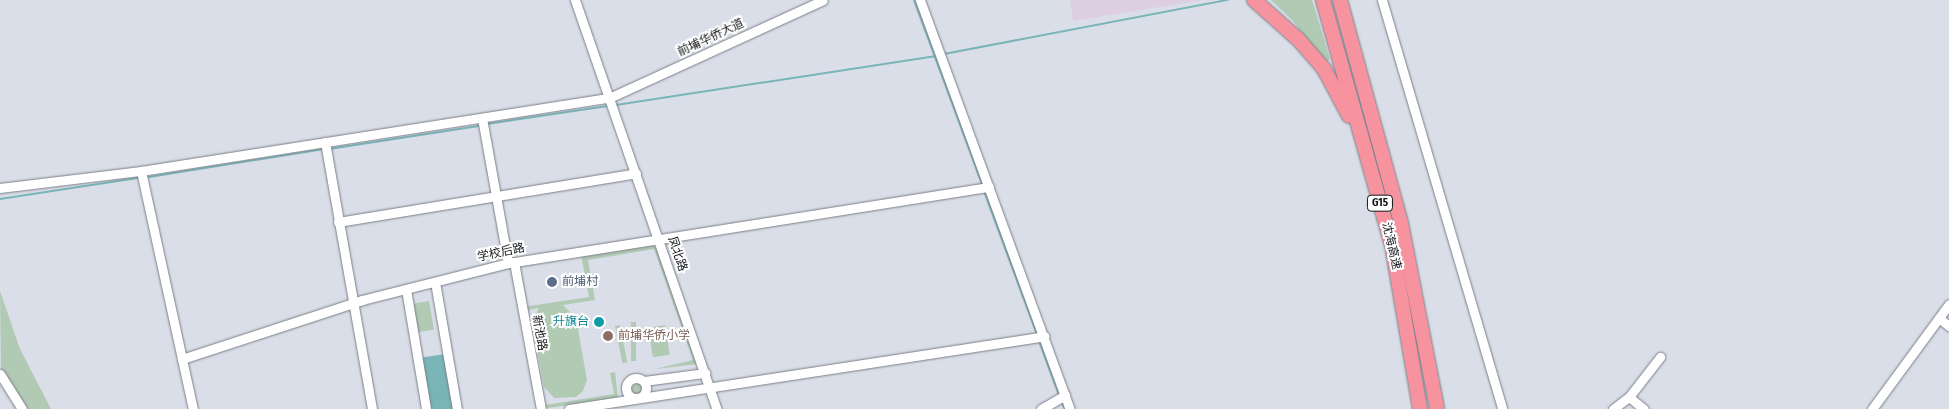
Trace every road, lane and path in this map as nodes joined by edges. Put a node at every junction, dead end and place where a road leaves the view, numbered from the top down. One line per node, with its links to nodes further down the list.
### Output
1 (575, 0): 8 (street, 凤北路)
2 (823, 0): 8 (street, 前埔华侨大道)
3 (920, 0): 15 (street)
4 (1254, 0): 11 (highway)
5 (1323, 0): 11 (highway, 沈海高速 / G15)
6 (1341, 0): 47 (highway, 沈海高速 / G15)
7 (1382, 0): 48 (street)
8 (611, 103): 9 (street, 前埔华侨大道); 13 (street, 凤北路)
9 (483, 123): 10 (street, 前埔华侨大道); 16 (street, 新池路)
10 (326, 147): 12 (street, 前埔华侨大道); 17 (street)
11 (1366, 152): 46 (highway, 沈海高速 / G15)
12 (141, 171): 14 (street, 前埔华侨大道); 28 (street)
13 (636, 173): 16 (street); 18 (street, 凤北路)
14 (0, 188)
15 (985, 188): 18 (street, 学校后路); 26 (street)
16 (496, 196): 17 (street); 19 (street, 新池路)
17 (338, 222): 22 (street)
18 (659, 240): 19 (street, 学校后路); 29 (street, 凤北路)
19 (511, 262): 20 (street, 学校后路); 41 (street, 新池路)
20 (435, 282): 21 (street, 学校后路); 40 (street)
21 (406, 289): 22 (street, 学校后路); 39 (street)
22 (352, 303): 28 (street, 学校后路); 38 (street)
23 (1949, 304): 24 (street)
24 (1938, 318): 25 (street); 51 (street)
25 (1949, 326)
26 (1040, 337): 32 (street); 33 (street)
27 (1660, 357): 34 (street)
28 (182, 359): 37 (street)
29 (705, 373): 31 (street); 32 (street, 凤北路)
30 (0, 374): 36 (street)
31 (644, 381): 35 (street); 35 (street)
32 (710, 386): 35 (street); 43 (street, 凤北路)
33 (1062, 397): 44 (street); 45 (street)
34 (1629, 397): 49 (street); 50 (street)
35 (638, 398): 42 (street)
36 (22, 409)
37 (193, 409)
38 (372, 409)
39 (426, 409)
40 (457, 409)
41 (541, 409)
42 (569, 409)
43 (718, 409)
44 (1041, 409)
45 (1070, 409)
46 (1420, 409)
47 (1437, 409)
48 (1502, 409)
49 (1613, 409)
50 (1644, 409)
51 (1872, 409)

